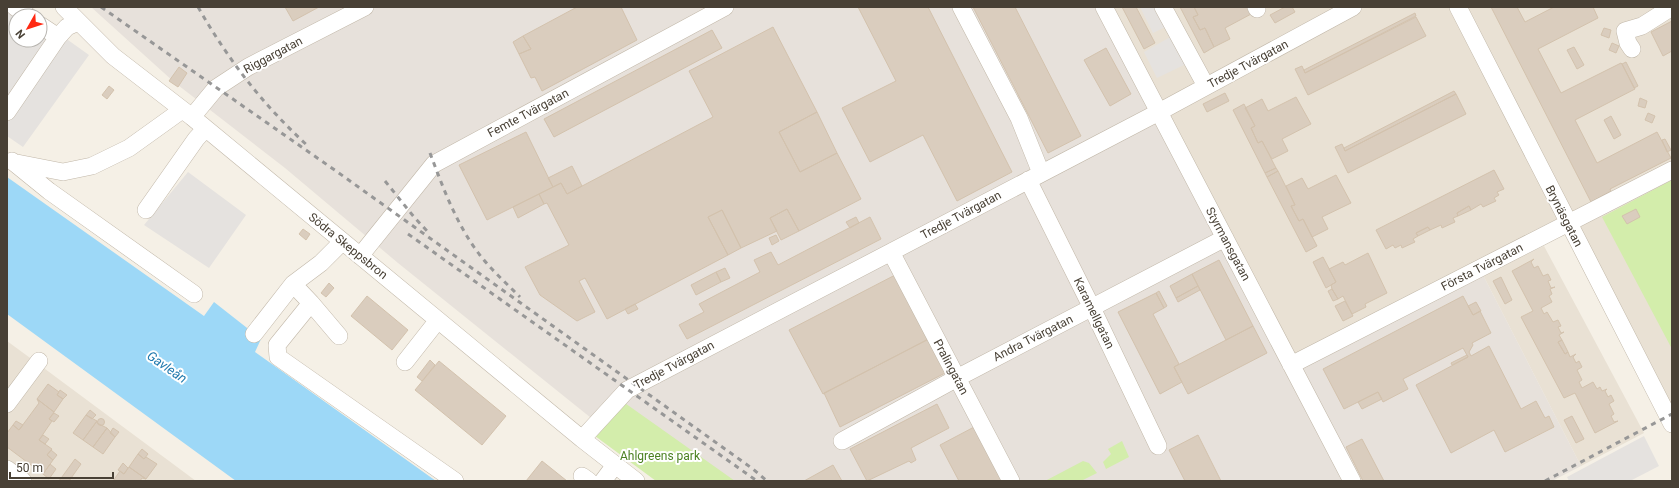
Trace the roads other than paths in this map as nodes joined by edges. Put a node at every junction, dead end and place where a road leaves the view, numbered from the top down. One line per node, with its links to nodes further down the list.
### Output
1 (64, 7): 10 (street, Södra Skeppsbron)
2 (365, 7): 17 (street, Riggargatan)
3 (725, 7): 27 (street, Femte Tvärgatan)
4 (961, 7): 21 (street, Karamellgatan)
5 (1104, 7): 16 (street, Styrmansgatan)
6 (1163, 7): 14 (street)
7 (1353, 7): 14 (street, Tredje Tvärgatan)
8 (1458, 7): 23 (street, Brynäsgatan)
9 (1672, 7): 13 (street)
10 (78, 22): 12 (street); 17 (street, Södra Skeppsbron)
11 (48, 30): 12 (street)
12 (58, 37): 15 (street)
13 (1632, 49)
14 (1206, 86): 16 (street, Tredje Tvärgatan)
15 (7, 112)
16 (1159, 112): 21 (street, Tredje Tvärgatan); 24 (street, Styrmansgatan)
17 (187, 114): 18 (street, Södra Skeppsbron); 19 (street, Riggargatan)
18 (205, 129): 22 (street); 25 (street, Södra Skeppsbron)
19 (9, 160): 29 (street)
20 (1672, 170): 23 (street, Första Tvärgatan)
21 (1035, 177): 26 (street, Tredje Tvärgatan); 32 (street, Karamellgatan)
22 (146, 210)
23 (1568, 223): 39 (street, Första Tvärgatan); 42 (street, Brynäsgatan)
24 (1225, 238): 32 (street, Andra Tvärgatan); 39 (street, Styrmansgatan)
25 (342, 242): 27 (street, Södra Skeppsbron); 28 (street)
26 (891, 252): 40 (street, Pralingatan); 43 (street, Tredje Tvärgatan)
27 (360, 256): 34 (street, Södra Skeppsbron)
28 (292, 284): 30 (street); 31 (street)
29 (194, 294)
30 (279, 301): 33 (street); 35 (street)
31 (311, 303): 33 (street); 36 (street)
32 (1092, 308): 40 (street, Andra Tvärgatan); 45 (street, Karamellgatan)
33 (300, 316): 49 (street)
34 (438, 320): 38 (street); 43 (street, Södra Skeppsbron)
35 (254, 334)
36 (339, 336)
37 (39, 361): 41 (street)
38 (404, 362)
39 (1291, 365): 53 (street, Styrmansgatan)
40 (957, 378): 44 (street, Andra Tvärgatan); 52 (street, Pralingatan)
41 (7, 404)
42 (1672, 424)
43 (582, 439): 46 (street, Södra Skeppsbron)
44 (842, 441)
45 (1158, 446)
46 (615, 465): 50 (street); 51 (street, Södra Skeppsbron)
47 (7, 469): 48 (street)
48 (23, 481)
49 (455, 481)
50 (603, 481)
51 (636, 481)
52 (1011, 481)
53 (1352, 481)

